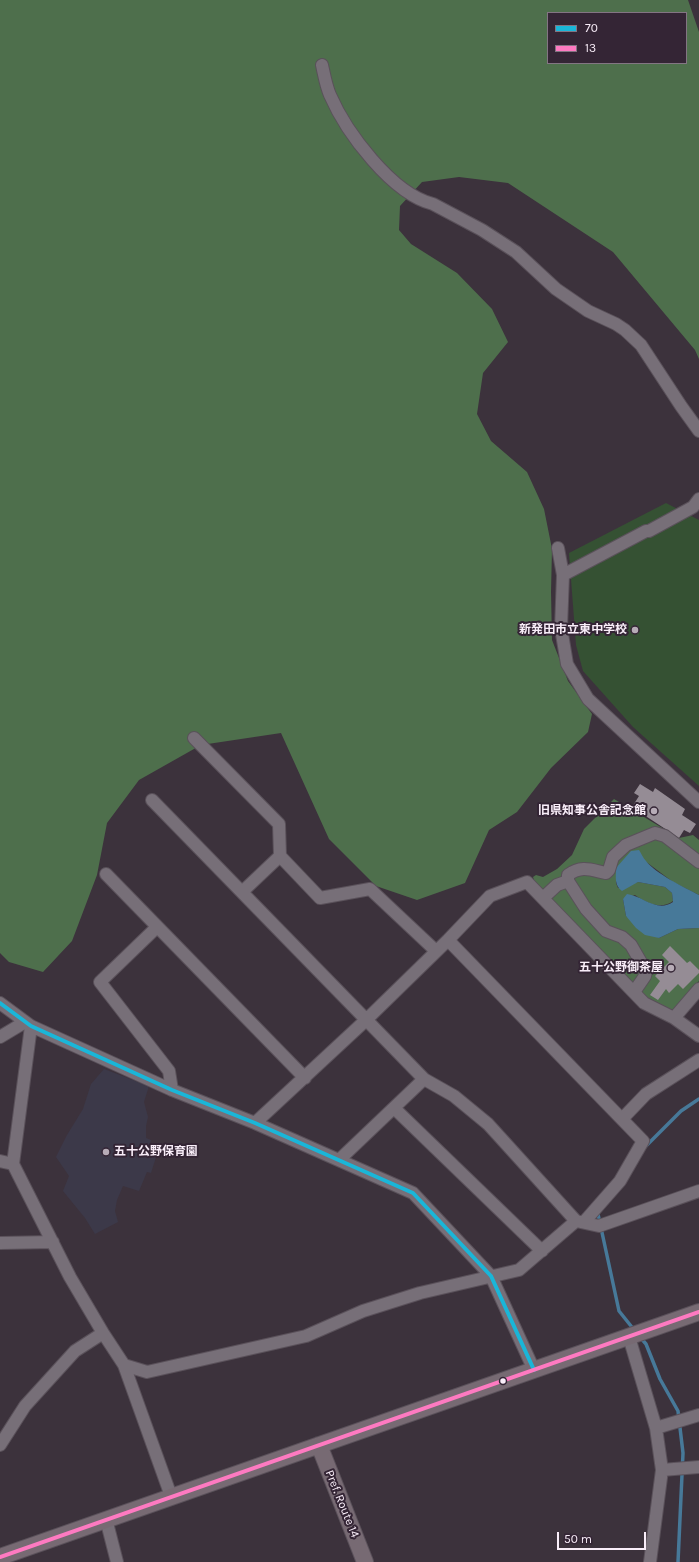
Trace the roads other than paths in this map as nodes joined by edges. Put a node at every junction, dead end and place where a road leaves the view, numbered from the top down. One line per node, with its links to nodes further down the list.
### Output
1 (322, 65): 2 (street)
2 (699, 432)
3 (699, 499): 5 (street)
4 (558, 548): 5 (street)
5 (563, 575): 8 (street)
6 (194, 738): 9 (street)
7 (152, 800): 13 (street)
8 (699, 802)
9 (280, 856): 13 (street); 17 (street)
10 (699, 862): 12 (street)
11 (106, 874): 15 (street)
12 (568, 881): 14 (street); 19 (street)
13 (242, 892): 22 (street)
14 (543, 898): 16 (street); 19 (street)
15 (157, 927): 27 (street); 29 (street)
16 (448, 940): 17 (street); 31 (street)
17 (436, 952): 22 (street)
18 (699, 989): 21 (street)
19 (634, 992): 21 (street)
20 (0, 1003): 23 (street)
21 (674, 1018): 24 (street)
22 (366, 1020): 27 (street); 28 (street)
23 (28, 1024): 25 (street); 29 (street); 35 (street)
24 (699, 1036)
25 (0, 1037)
26 (699, 1060): 31 (street)
27 (305, 1078): 32 (street)
28 (424, 1079): 30 (street); 37 (street)
29 (172, 1090): 32 (street)
30 (394, 1108): 33 (street); 40 (street)
31 (622, 1119): 37 (street)
32 (255, 1123): 33 (street)
33 (339, 1160): 41 (street)
34 (0, 1161): 35 (street)
35 (13, 1164): 38 (street)
36 (699, 1191): 37 (street)
37 (580, 1222): 40 (street)
38 (54, 1242): 39 (street); 43 (street)
39 (0, 1243)
40 (542, 1252): 41 (street)
41 (491, 1276): 45 (street); 46 (street)
42 (699, 1312): 44 (main road)
43 (103, 1333): 45 (street); 49 (street)
44 (628, 1337): 46 (main road); 48 (street)
45 (124, 1365): 53 (street)
46 (534, 1370): 50 (main road)
47 (699, 1415): 48 (street)
48 (656, 1428): 52 (street)
49 (0, 1445)
50 (319, 1445): 53 (main road); 57 (main road, Pref. Route 14)
51 (699, 1467): 52 (street)
52 (662, 1470): 58 (street)
53 (171, 1496): 54 (main road)
54 (106, 1519): 55 (main road); 56 (street)
55 (0, 1556)
56 (117, 1562)
57 (365, 1562)
58 (650, 1562)

